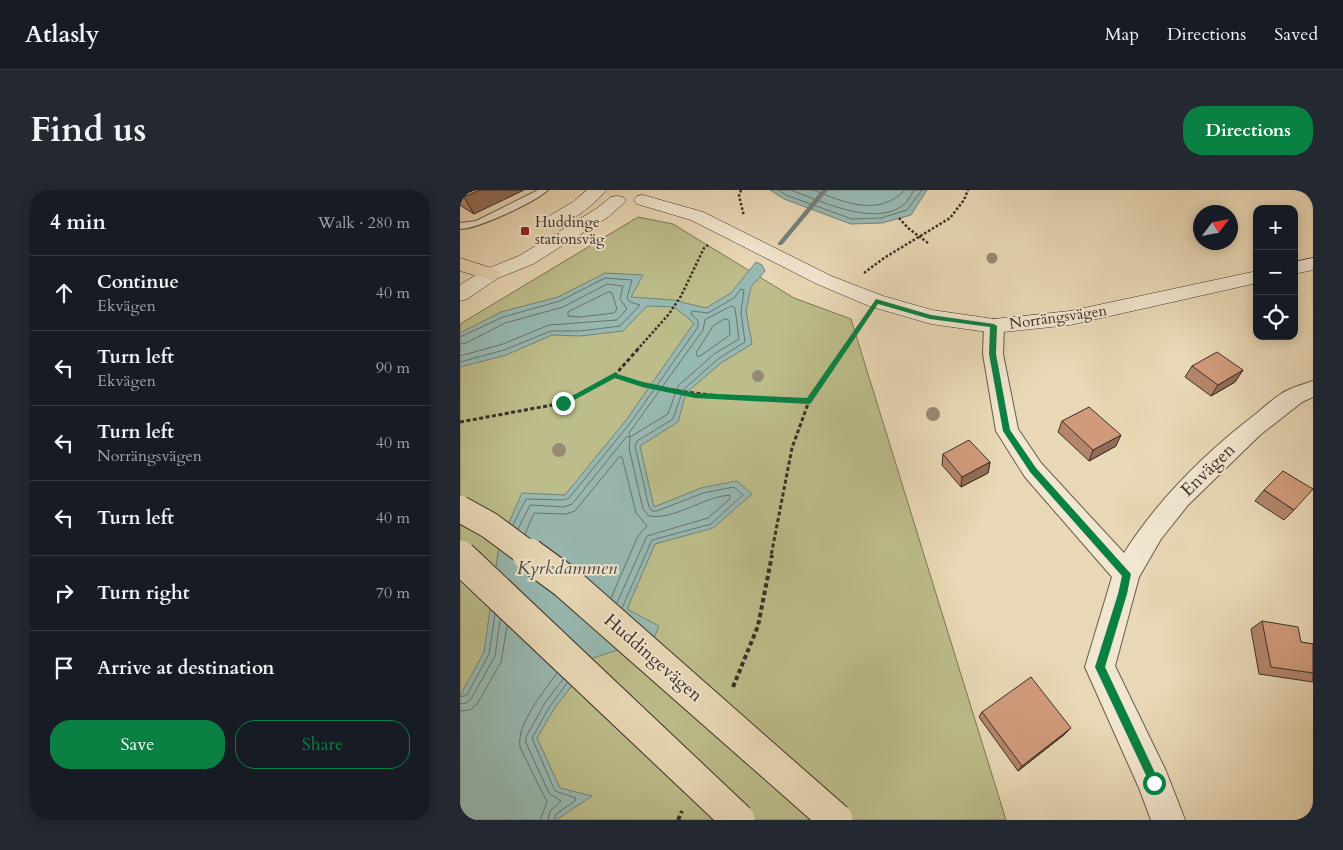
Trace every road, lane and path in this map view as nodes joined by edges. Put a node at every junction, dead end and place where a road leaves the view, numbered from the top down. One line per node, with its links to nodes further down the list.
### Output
1 (544, 190): 10 (lane)
2 (598, 190): 7 (street); 11 (street)
3 (666, 190): 6 (street)
4 (676, 190): 8 (street, Norrängsvägen)
5 (968, 190): 12 (path)
6 (643, 200): 7 (street); 8 (street, Norrängsvägen)
7 (617, 201): 18 (street)
8 (697, 216): 20 (street, Norrängsvägen)
9 (899, 218): 12 (path)
10 (460, 226)
11 (539, 230)
12 (919, 237): 13 (path); 20 (path)
13 (928, 242)
14 (514, 245): 18 (street)
15 (460, 264): 18 (main road)
16 (1313, 264): 17 (street)
17 (1298, 267)
18 (491, 274): 21 (street)
19 (1253, 278): 24 (street, Norrängsvägen)
20 (847, 288): 23 (street, Norrängsvägen)
21 (460, 294)
22 (681, 296): 25 (path)
23 (876, 301): 24 (street, Norrängsvägen); 27 (path)
24 (994, 326): 31 (street)
25 (614, 376): 27 (path); 28 (path)
26 (1313, 389): 31 (street, Envägen)
27 (809, 401): 32 (path)
28 (460, 422)
29 (460, 509): 36 (main road, Huddingevägen, bridge)
30 (460, 557): 35 (main road, bridge)
31 (1126, 574): 37 (street, Envägen)
32 (732, 691)
33 (686, 802): 34 (path)
34 (678, 820)
35 (738, 820)
36 (836, 820)
37 (1168, 820)

